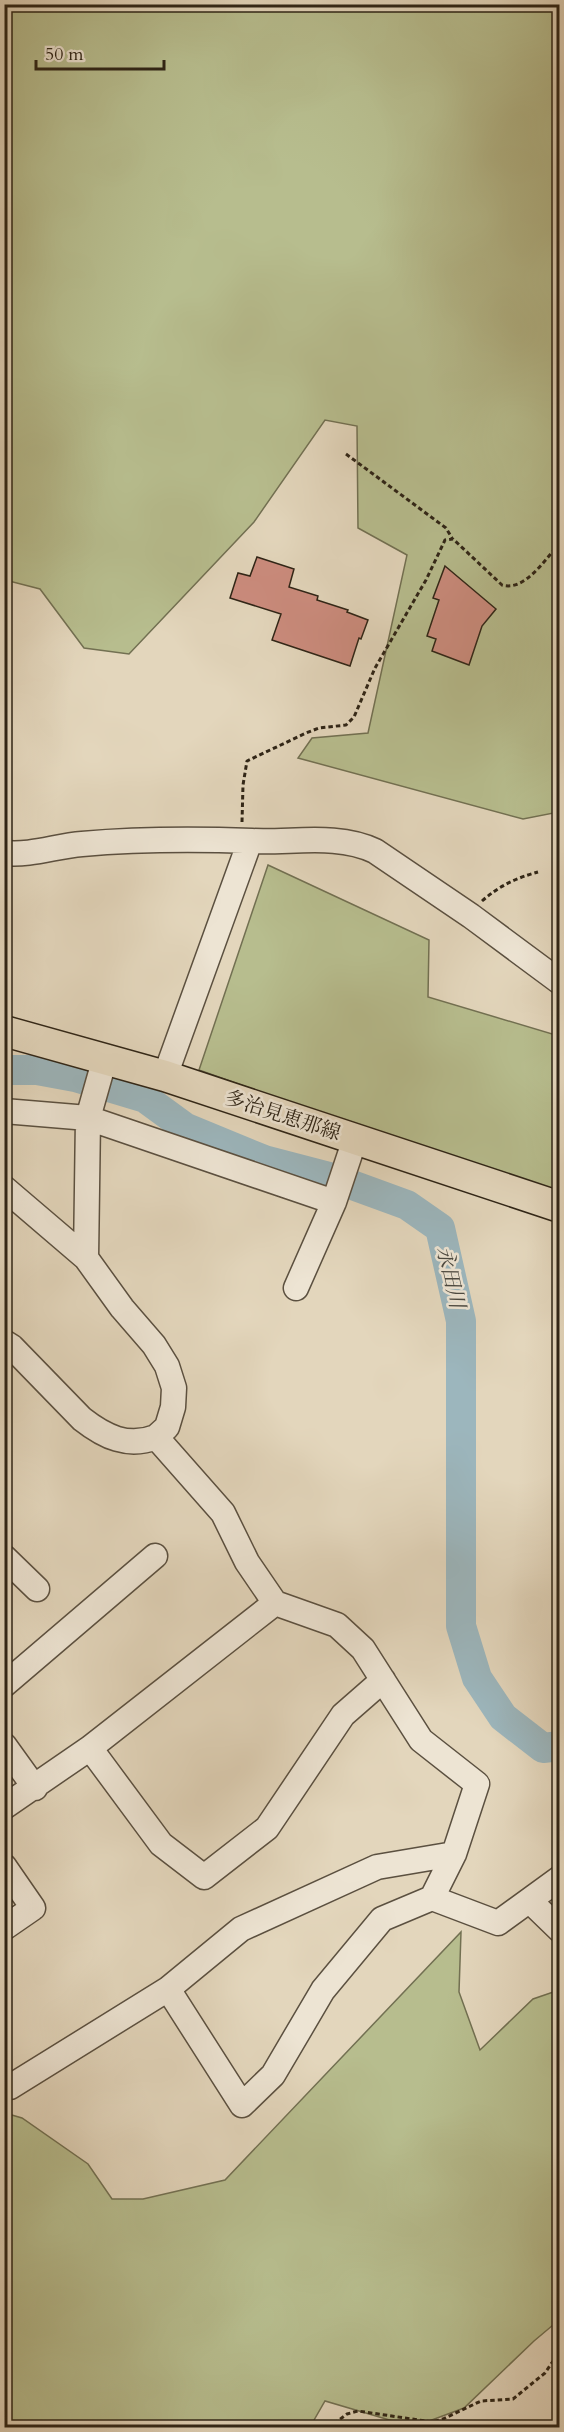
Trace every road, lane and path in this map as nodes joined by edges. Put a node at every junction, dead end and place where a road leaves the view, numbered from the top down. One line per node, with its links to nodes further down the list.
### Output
1 (346, 454): 2 (path)
2 (453, 539): 3 (path); 4 (path)
3 (560, 543)
4 (246, 841): 5 (street); 7 (street); 11 (street)
5 (4, 854)
6 (538, 872): 7 (path)
7 (471, 916): 8 (street)
8 (560, 982)
9 (4, 1031): 10 (main road, 多治見恵那線)
10 (104, 1063): 11 (main road, 多治見恵那線); 13 (street)
11 (165, 1076): 14 (main road, 多治見恵那線)
12 (4, 1111): 13 (street)
13 (89, 1113): 16 (street); 18 (street)
14 (352, 1145): 16 (street); 17 (main road, 多治見恵那線)
15 (4, 1188): 18 (street)
16 (335, 1197): 19 (street)
17 (560, 1208)
18 (86, 1258): 21 (street)
19 (296, 1288)
20 (4, 1342): 21 (street)
21 (156, 1437): 25 (street)
22 (155, 1556): 27 (street)
23 (4, 1557): 24 (street)
24 (37, 1589)
25 (274, 1603): 26 (street); 29 (street)
26 (383, 1680): 29 (street); 32 (street)
27 (4, 1685)
28 (4, 1745): 30 (street)
29 (90, 1748): 30 (street)
30 (34, 1788): 31 (street)
31 (4, 1807)
32 (454, 1854): 35 (street); 39 (street)
33 (4, 1866): 37 (street)
34 (560, 1878): 36 (street)
35 (432, 1898): 36 (street); 39 (street)
36 (530, 1901): 38 (street)
37 (4, 1928)
38 (560, 1930)
39 (168, 1989): 40 (street)
40 (4, 2088)
41 (560, 2351): 42 (path)
42 (328, 2427)

